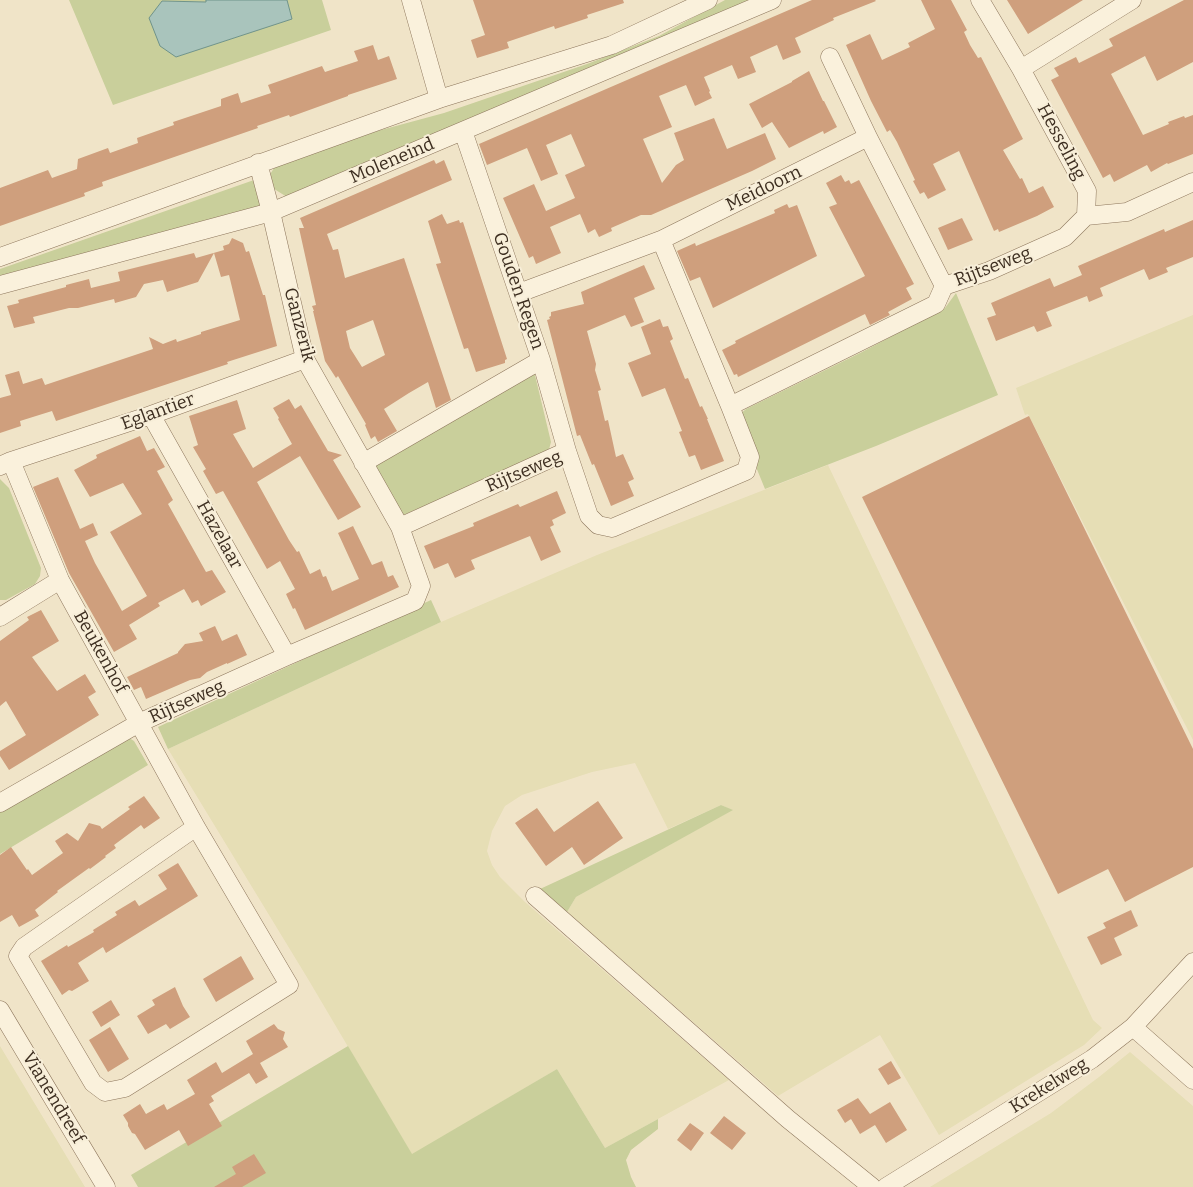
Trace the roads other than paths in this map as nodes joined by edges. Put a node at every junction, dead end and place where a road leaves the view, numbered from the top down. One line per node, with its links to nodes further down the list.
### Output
1 (411, 0): 8 (street)
2 (708, 0): 8 (street)
3 (772, 0): 9 (street, Moleneind)
4 (980, 0): 7 (street, Hesseling)
5 (1132, 0): 7 (street)
6 (830, 57): 10 (street)
7 (1021, 69): 14 (street, Hesseling)
8 (438, 99): 11 (street)
9 (463, 131): 13 (street, Moleneind); 19 (street, Gouden Regen)
10 (868, 137): 15 (street, Meidoorn); 18 (street)
11 (258, 163): 13 (street, Ganzerik); 16 (street)
12 (1193, 182): 14 (street)
13 (271, 212): 17 (street, Moleneind); 20 (street, Ganzerik)
14 (1086, 216): 18 (street, Rijtseweg)
15 (661, 240): 19 (street, Meidoorn); 22 (street)
16 (0, 257)
17 (0, 285)
18 (944, 286): 22 (street, Rijtseweg)
19 (519, 293): 21 (street, Gouden Regen)
20 (304, 359): 23 (street, Eglantier); 25 (street, Ganzerik)
21 (541, 360): 24 (street, Gouden Regen); 25 (street)
22 (730, 406): 24 (street, Rijtseweg)
23 (151, 415): 26 (street, Eglantier); 30 (street, Hazelaar)
24 (567, 451): 27 (street, Rijtseweg)
25 (363, 463): 27 (street, Ganzerik)
26 (6, 464): 28 (street, Beukenhof)
27 (400, 527): 30 (street, Rijtseweg)
28 (60, 580): 29 (street); 31 (street, Beukenhof)
29 (0, 617)
30 (287, 656): 31 (street, Rijtseweg)
31 (139, 723): 32 (street, Rijtseweg); 33 (street, Beukenhof)
32 (0, 803)
33 (196, 827): 33 (street, Beukenhof)
34 (535, 896): 40 (street)
35 (1193, 962): 37 (street, Krekelweg)
36 (0, 1010): 39 (street, Vianendreef)
37 (1133, 1027): 38 (street); 41 (street, Krekelweg)
38 (1193, 1080)
39 (106, 1187)
40 (872, 1187)
41 (886, 1187)

